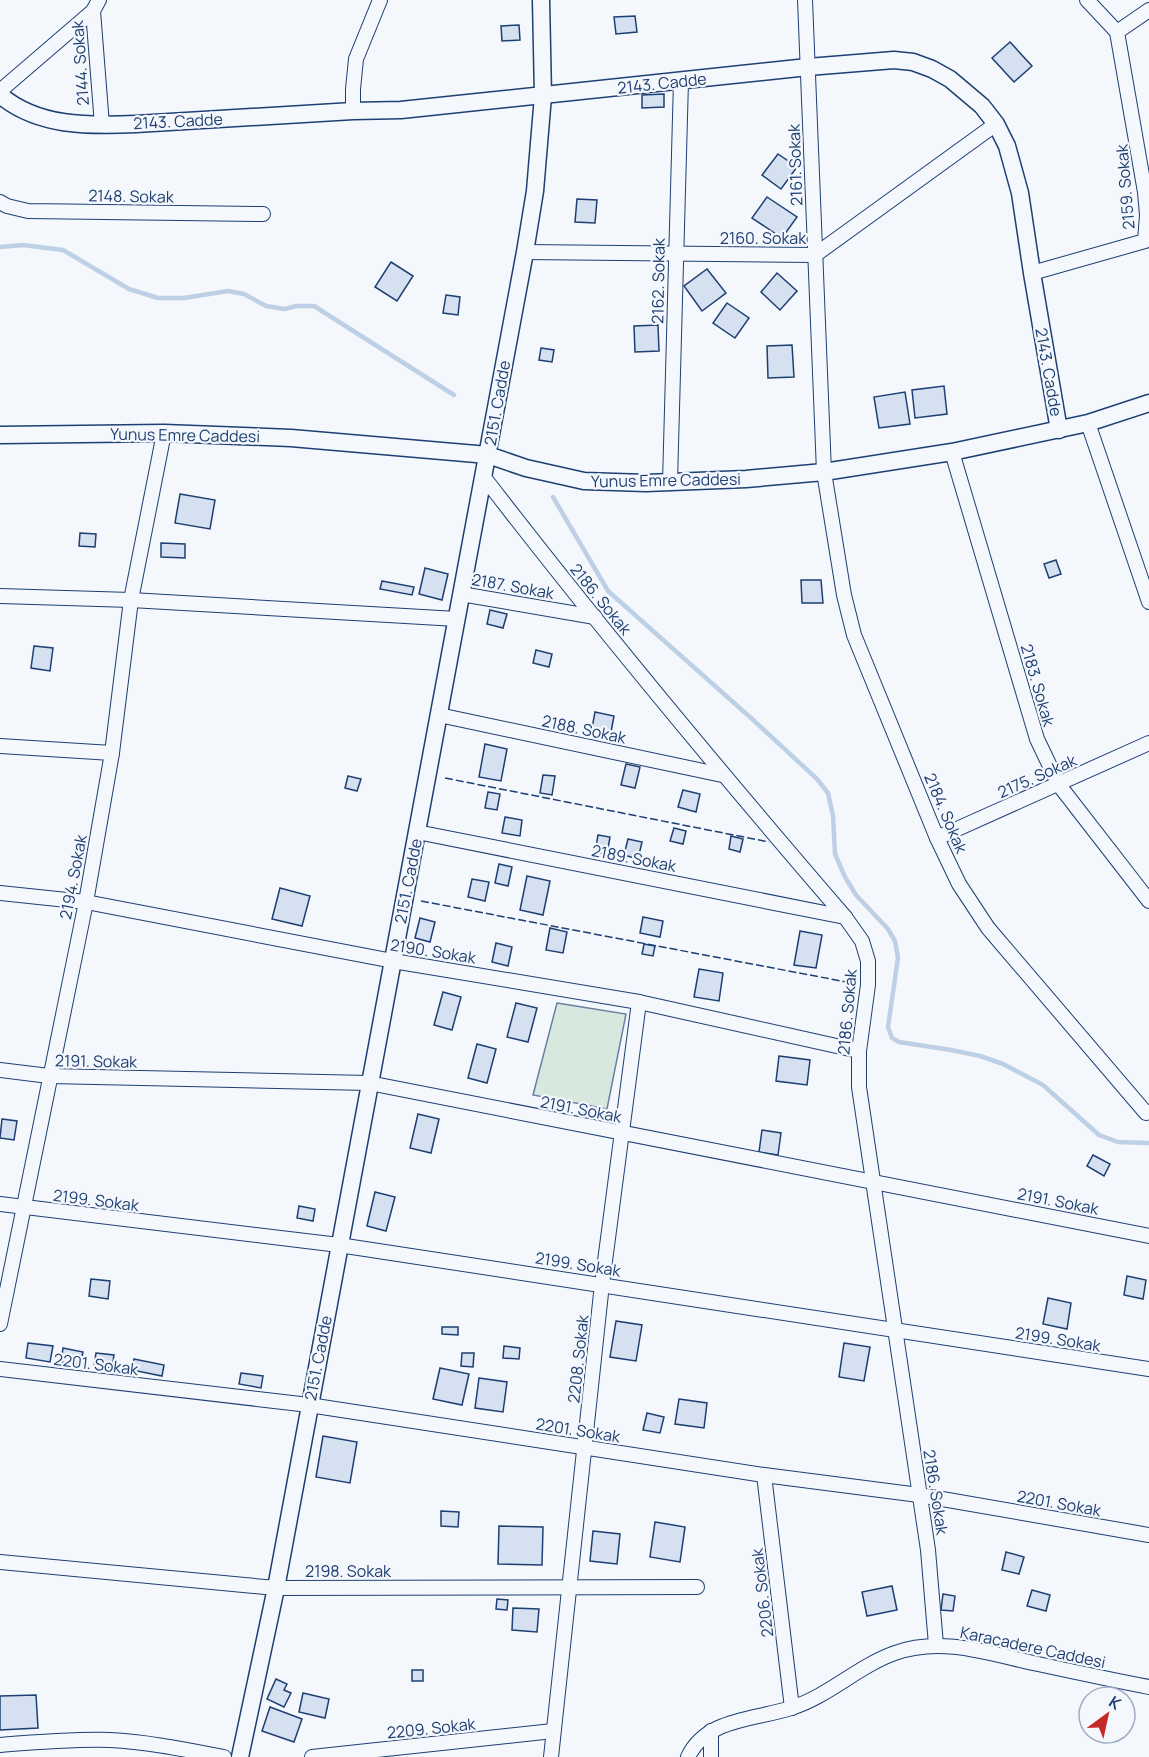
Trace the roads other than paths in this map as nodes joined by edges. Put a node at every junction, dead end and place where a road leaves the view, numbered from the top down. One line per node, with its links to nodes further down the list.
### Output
1 (380, 0): 12 (street)
2 (541, 0): 11 (street, 2151. Cadde)
3 (805, 0): 8 (street, 2161. Sokak)
4 (1087, 0): 7 (street)
5 (96, 5): 10 (street); 14 (street, 2144. Sokak)
6 (1149, 10): 7 (street)
7 (1117, 32): 20 (street, 2159. Sokak)
8 (808, 67): 9 (street, 2143. Cadde); 13 (street, 2143. Cadde); 19 (street, 2161. Sokak)
9 (681, 81): 11 (street, 2143. Cadde); 18 (street, 2162. Sokak)
10 (0, 93): 14 (street, 2143. Cadde)
11 (543, 96): 12 (street, 2143. Cadde); 17 (street, 2151. Cadde)
12 (353, 111): 14 (street, 2143. Cadde)
13 (996, 124): 19 (street, 2160. Sokak); 20 (street, 2143. Cadde)
14 (102, 125)
15 (0, 202): 16 (street, 2148. Sokak)
16 (263, 214)
17 (525, 252): 18 (street, 2160. Sokak); 27 (street, 2151. Cadde)
18 (675, 255): 19 (street, 2160. Sokak); 30 (street, 2162. Sokak)
19 (815, 255): 28 (street, 2161. Sokak)
20 (1032, 273): 23 (street, 2143. Cadde)
21 (1149, 403): 22 (street, Yunus Emre Caddesi)
22 (1088, 423): 23 (street, Yunus Emre Caddesi); 31 (street)
23 (1059, 430): 26 (street, Yunus Emre Caddesi)
24 (164, 433): 25 (street, Yunus Emre Caddesi); 27 (street, Yunus Emre Caddesi); 34 (street, 2194. Sokak)
25 (0, 435)
26 (952, 452): 28 (street, Yunus Emre Caddesi); 43 (street, 2183. Sokak)
27 (488, 455): 29 (street, 2151. Cadde); 30 (street, Yunus Emre Caddesi)
28 (824, 472): 30 (street, Yunus Emre Caddesi); 45 (street, 2184. Sokak)
29 (483, 476): 32 (street, 2151. Cadde); 36 (street, 2186. Sokak)
30 (670, 482)
31 (1145, 574): 35 (street)
32 (461, 594): 36 (street, 2187. Sokak); 37 (street, 2151. Cadde)
33 (0, 596): 34 (street)
34 (131, 600): 37 (street); 41 (street, 2194. Sokak)
35 (1149, 602)
36 (595, 618): 42 (street, 2186. Sokak)
37 (457, 619): 38 (street, 2151. Cadde)
38 (439, 715): 42 (street, 2188. Sokak); 44 (street, 2151. Cadde)
39 (1149, 743): 43 (street, 2175. Sokak)
40 (0, 746): 41 (street)
41 (112, 753): 48 (street, 2194. Sokak)
42 (722, 775): 49 (street, 2186. Sokak)
43 (1059, 785): 45 (street, 2175. Sokak); 47 (street, 2183. Sokak)
44 (417, 832): 49 (street, 2189. Sokak); 50 (street, 2151. Cadde)
45 (937, 838): 56 (street, 2184. Sokak)
46 (0, 893): 48 (street, 2190. Sokak)
47 (1149, 901)
48 (86, 902): 50 (street, 2190. Sokak); 54 (street, 2194. Sokak)
49 (845, 917): 52 (street, 2186. Sokak)
50 (393, 961): 51 (street, 2190. Sokak); 55 (street, 2151. Cadde)
51 (639, 1002): 52 (street, 2190. Sokak); 57 (street, 2208. Sokak)
52 (859, 1052): 58 (street, 2186. Sokak)
53 (0, 1070): 54 (street, 2191. Sokak)
54 (49, 1076): 55 (street, 2191. Sokak); 60 (street, 2194. Sokak)
55 (369, 1083): 57 (street, 2191. Sokak); 62 (street, 2151. Cadde)
56 (1147, 1112)
57 (622, 1134): 58 (street, 2191. Sokak); 63 (street, 2208. Sokak)
58 (873, 1181): 61 (street, 2191. Sokak); 65 (street, 2186. Sokak)
59 (0, 1204): 60 (street, 2199. Sokak)
60 (23, 1208): 62 (street, 2199. Sokak); 64 (street, 2194. Sokak)
61 (1149, 1236)
62 (339, 1245): 63 (street, 2199. Sokak); 68 (street, 2151. Cadde)
63 (602, 1284): 65 (street, 2199. Sokak); 69 (street, 2208. Sokak)
64 (0, 1324)
65 (895, 1331): 67 (street, 2199. Sokak); 71 (street, 2186. Sokak)
66 (0, 1370): 68 (street, 2201. Sokak)
67 (1149, 1370)
68 (309, 1405): 69 (street, 2201. Sokak); 74 (street, 2151. Cadde)
69 (585, 1448): 70 (street, 2201. Sokak); 76 (street, 2208. Sokak)
70 (764, 1474): 71 (street, 2201. Sokak); 79 (street, 2206. Sokak)
71 (919, 1495): 72 (street, 2201. Sokak); 77 (street, 2186. Sokak)
72 (1149, 1535)
73 (0, 1562): 74 (street, 2198. Sokak)
74 (276, 1587): 76 (street, 2198. Sokak); 84 (street, 2151. Cadde)
75 (697, 1587): 76 (street, 2198. Sokak)
76 (570, 1588): 80 (street, 2208. Sokak)
77 (936, 1645): 78 (street, Karacadere Caddesi); 79 (street, Karacadere Caddesi)
78 (1149, 1687)
79 (792, 1708): 81 (street, Karacadere Caddesi)
80 (553, 1731): 85 (street, 2209. Sokak); 86 (street, 2208. Sokak)
81 (711, 1731): 87 (street, Karacadere Caddesi); 88 (street)
82 (0, 1745): 83 (street)
83 (224, 1757)
84 (240, 1757)
85 (312, 1757)
86 (551, 1757)
87 (688, 1757)
88 (711, 1757)

